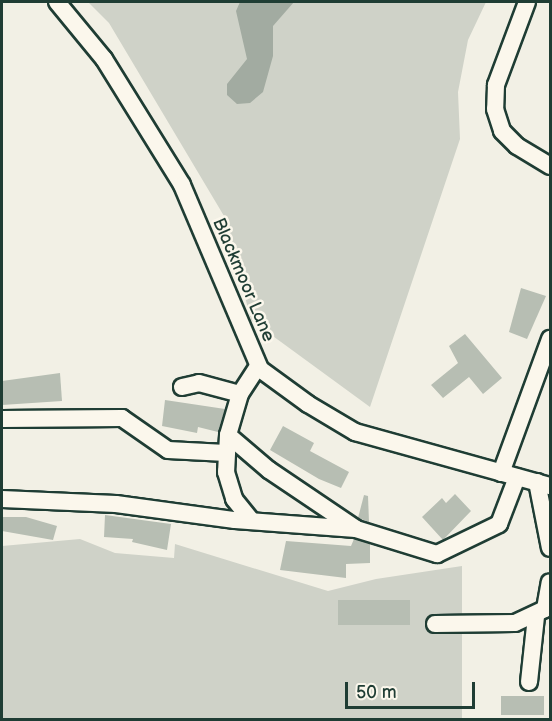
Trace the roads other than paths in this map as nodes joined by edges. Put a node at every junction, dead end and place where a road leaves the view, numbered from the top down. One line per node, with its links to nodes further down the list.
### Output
1 (57, 2): 5 (street, Blackmoor Lane)
2 (527, 2): 3 (street)
3 (550, 166)
4 (550, 339): 11 (street)
5 (258, 366): 7 (street); 11 (street, Blackmoor Lane)
6 (182, 387): 7 (street)
7 (240, 394): 9 (street)
8 (2, 418): 10 (street)
9 (228, 435): 10 (street); 15 (street)
10 (226, 453): 14 (street)
11 (509, 475): 12 (street, Blackmoor Lane); 15 (street)
12 (544, 484): 16 (street)
13 (2, 499): 14 (street)
14 (252, 521): 15 (street)
15 (356, 529)
16 (550, 548)
17 (550, 582): 18 (street)
18 (536, 616): 19 (street); 20 (street)
19 (435, 624)
20 (529, 682)

